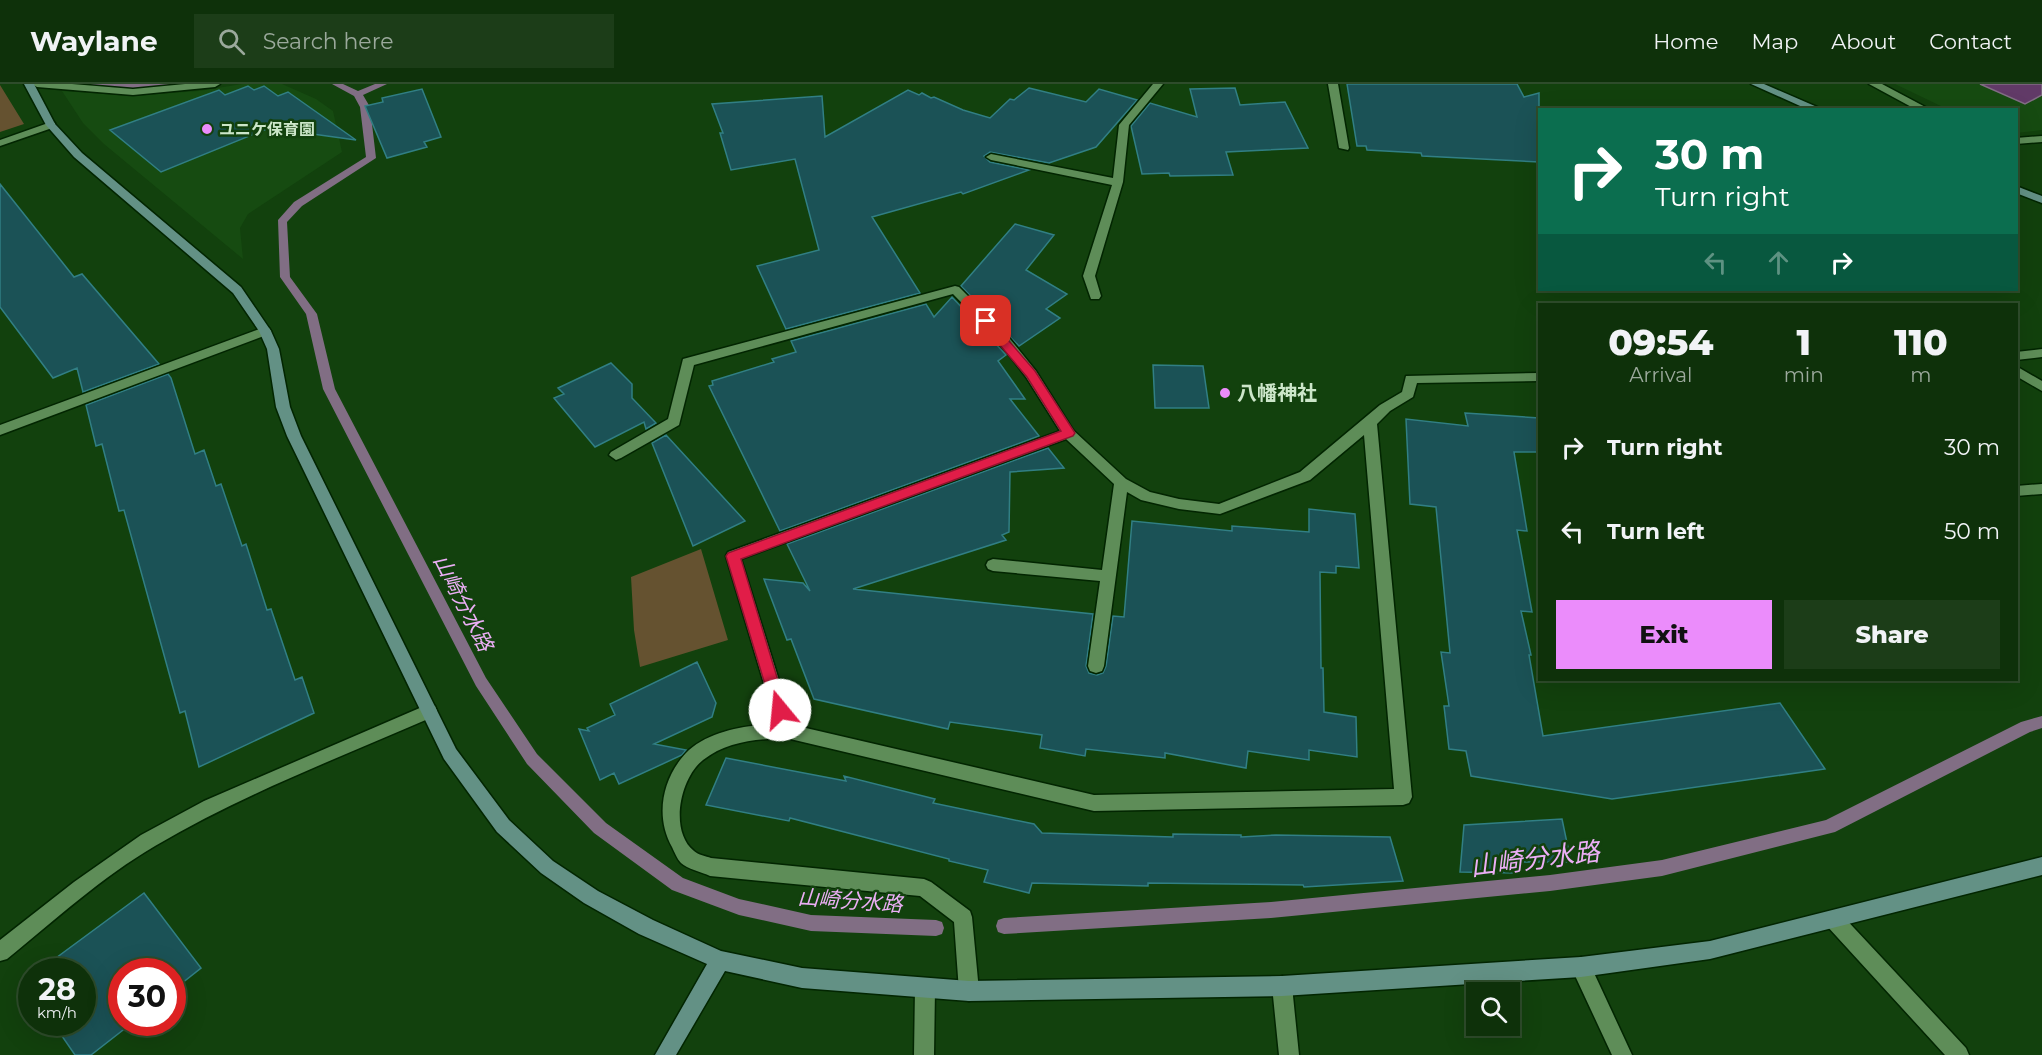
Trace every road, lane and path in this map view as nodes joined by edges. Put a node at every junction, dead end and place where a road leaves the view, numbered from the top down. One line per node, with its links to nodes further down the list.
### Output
1 (29, 84): 10 (street)
2 (37, 84): 3 (street)
3 (215, 84)
4 (1158, 84): 16 (street)
5 (1333, 84): 14 (street)
6 (1756, 84): 8 (street)
7 (1874, 84): 9 (street)
8 (1814, 108)
9 (1922, 108)
10 (51, 125): 13 (street); 20 (street)
11 (2042, 139): 12 (street)
12 (2018, 141)
13 (0, 143)
14 (1344, 148)
15 (991, 158): 16 (street)
16 (1118, 182): 19 (street)
17 (2018, 190): 18 (street)
18 (2042, 200)
19 (1095, 296)
20 (265, 331): 27 (street); 36 (street)
21 (2042, 353): 22 (street)
22 (2018, 356)
23 (2018, 371): 25 (street)
24 (1538, 377): 26 (street)
25 (2042, 387)
26 (1371, 423): 30 (street); 37 (street)
27 (0, 430)
28 (1068, 433): 29 (street); 30 (street); 37 (street)
29 (616, 455)
30 (1121, 483): 34 (street)
31 (2042, 489): 32 (street)
32 (2018, 491)
33 (993, 565): 34 (street)
34 (1108, 576): 35 (street)
35 (1096, 666)
36 (429, 711): 40 (street); 41 (street)
37 (786, 731): 45 (street)
38 (2042, 866): 39 (street)
39 (1834, 920): 42 (street); 50 (street)
40 (0, 952)
41 (720, 960): 44 (street); 46 (street)
42 (1581, 967): 43 (street); 49 (street)
43 (1282, 986): 45 (street); 48 (street)
44 (925, 989): 45 (street); 47 (street)
45 (969, 991)
46 (665, 1055)
47 (924, 1055)
48 (1289, 1055)
49 (1622, 1055)
50 (1959, 1055)

